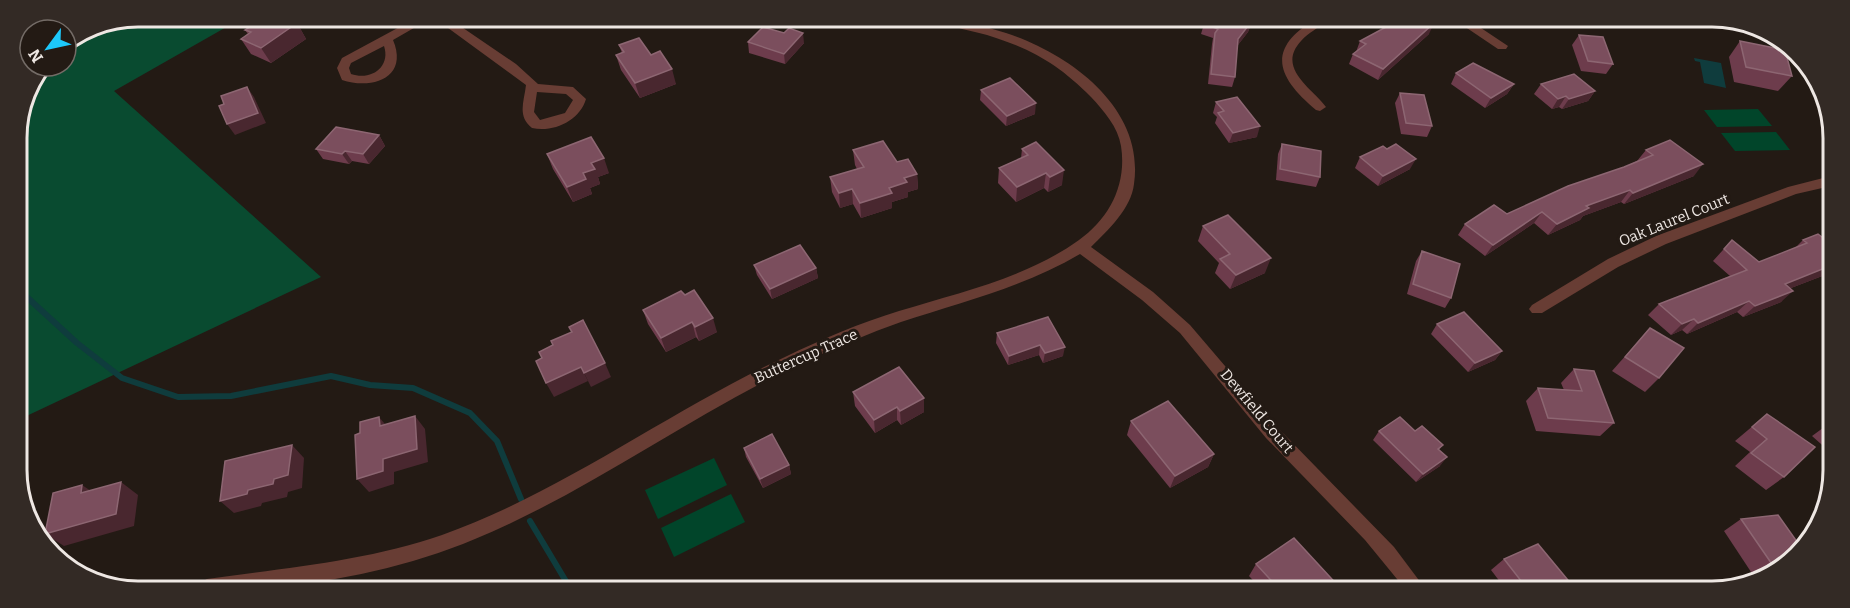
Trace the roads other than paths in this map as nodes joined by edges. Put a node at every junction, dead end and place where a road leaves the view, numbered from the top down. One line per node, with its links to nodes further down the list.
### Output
1 (410, 27): 6 (street)
2 (454, 27): 8 (street)
3 (969, 27): 11 (street, Buttercup Trace)
4 (1311, 27): 9 (street)
5 (1472, 27): 7 (street)
6 (388, 40)
7 (1502, 46)
8 (532, 88)
9 (1320, 107)
10 (1823, 183): 12 (street, Oak Laurel Court)
11 (1081, 247): 13 (street, Buttercup Trace); 14 (street, Dewfield Court)
12 (1537, 309)
13 (252, 581)
14 (1410, 581)

